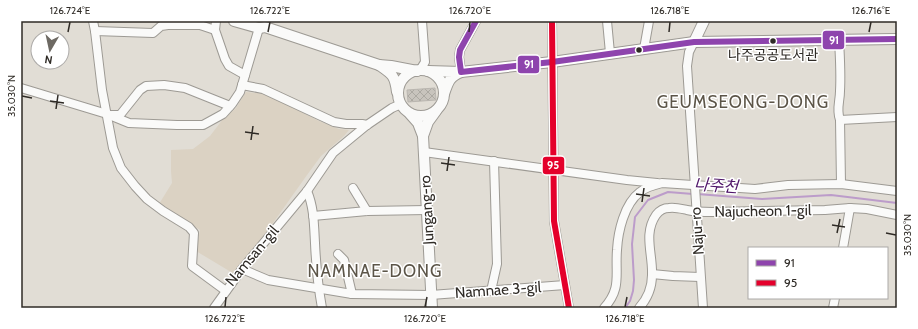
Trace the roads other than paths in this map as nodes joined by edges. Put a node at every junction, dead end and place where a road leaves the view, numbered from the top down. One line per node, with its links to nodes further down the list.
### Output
1 (93, 21): 12 (street, Namsan-gil)
2 (216, 21): 11 (street)
3 (234, 21): 10 (street)
4 (422, 21): 20 (street)
5 (476, 21): 21 (street)
6 (552, 21): 18 (street)
7 (607, 21): 17 (street)
8 (649, 21): 16 (street)
9 (704, 21): 15 (street, Naju-ro)
10 (263, 26): 19 (street); 22 (street)
11 (215, 30): 12 (street); 22 (street)
12 (95, 31): 29 (street, Namsan-gil)
13 (897, 39): 14 (street)
14 (839, 40): 15 (street); 32 (street)
15 (694, 42): 16 (street); 40 (street, Naju-ro)
16 (644, 48): 17 (street)
17 (610, 53): 18 (street)
18 (552, 62): 21 (street); 37 (street)
19 (378, 65): 20 (street); 26 (street)
20 (422, 71): 21 (street); 25 (street); 26 (street)
21 (461, 72): 25 (street)
22 (245, 75): 23 (street)
23 (242, 85): 27 (street); 33 (street)
24 (21, 88): 29 (street)
25 (444, 94): 28 (street)
26 (399, 99): 30 (street); 33 (street, Namsan-gil)
27 (230, 106): 29 (street); 29 (street)
28 (439, 107): 30 (street); 34 (street)
29 (107, 114): 57 (street, Namsan-gil)
30 (410, 114): 34 (street)
31 (897, 118): 32 (street)
32 (840, 120): 39 (street)
33 (366, 125): 43 (street, Namsan-gil)
34 (423, 136): 35 (street, Jungang-ro)
35 (424, 152): 36 (street); 45 (street, Jungang-ro)
36 (494, 162): 37 (street); 58 (street)
37 (554, 170): 38 (street); 55 (street)
38 (662, 183): 40 (street); 65 (street)
39 (841, 184): 40 (street); 42 (street)
40 (694, 187): 47 (street, Naju-ro)
41 (353, 188): 46 (street)
42 (897, 190)
43 (307, 191): 49 (street); 52 (street, Namsan-gil)
44 (850, 208): 47 (street, Najucheon 1-gil); 48 (street, Najucheon 1-gil); 50 (street)
45 (427, 210): 46 (street); 60 (street, Jungang-ro)
46 (367, 211): 49 (street)
47 (696, 211): 53 (street, Najucheon 1-gil); 54 (street, Naju-ro)
48 (897, 215)
49 (313, 216): 56 (street)
50 (843, 247)
51 (338, 254): 59 (street)
52 (242, 269): 56 (street, Namnae 3-gil); 57 (street, Namsan-gil)
53 (652, 274): 54 (street, Naju-ro); 66 (street, Najucheon 1-gil)
54 (700, 277): 67 (street, Naju-ro)
55 (565, 285): 58 (street, Namnae 3-gil); 64 (street)
56 (318, 288): 59 (street, Namnae 3-gil); 62 (street)
57 (226, 291): 61 (street)
58 (491, 291): 60 (street, Namnae 3-gil)
59 (352, 294): 60 (street, Namnae 3-gil)
60 (432, 295): 63 (street, Jungang-ro)
61 (214, 308)
62 (322, 308)
63 (432, 308)
64 (569, 308)
65 (604, 308)
66 (639, 308)
67 (703, 308)

